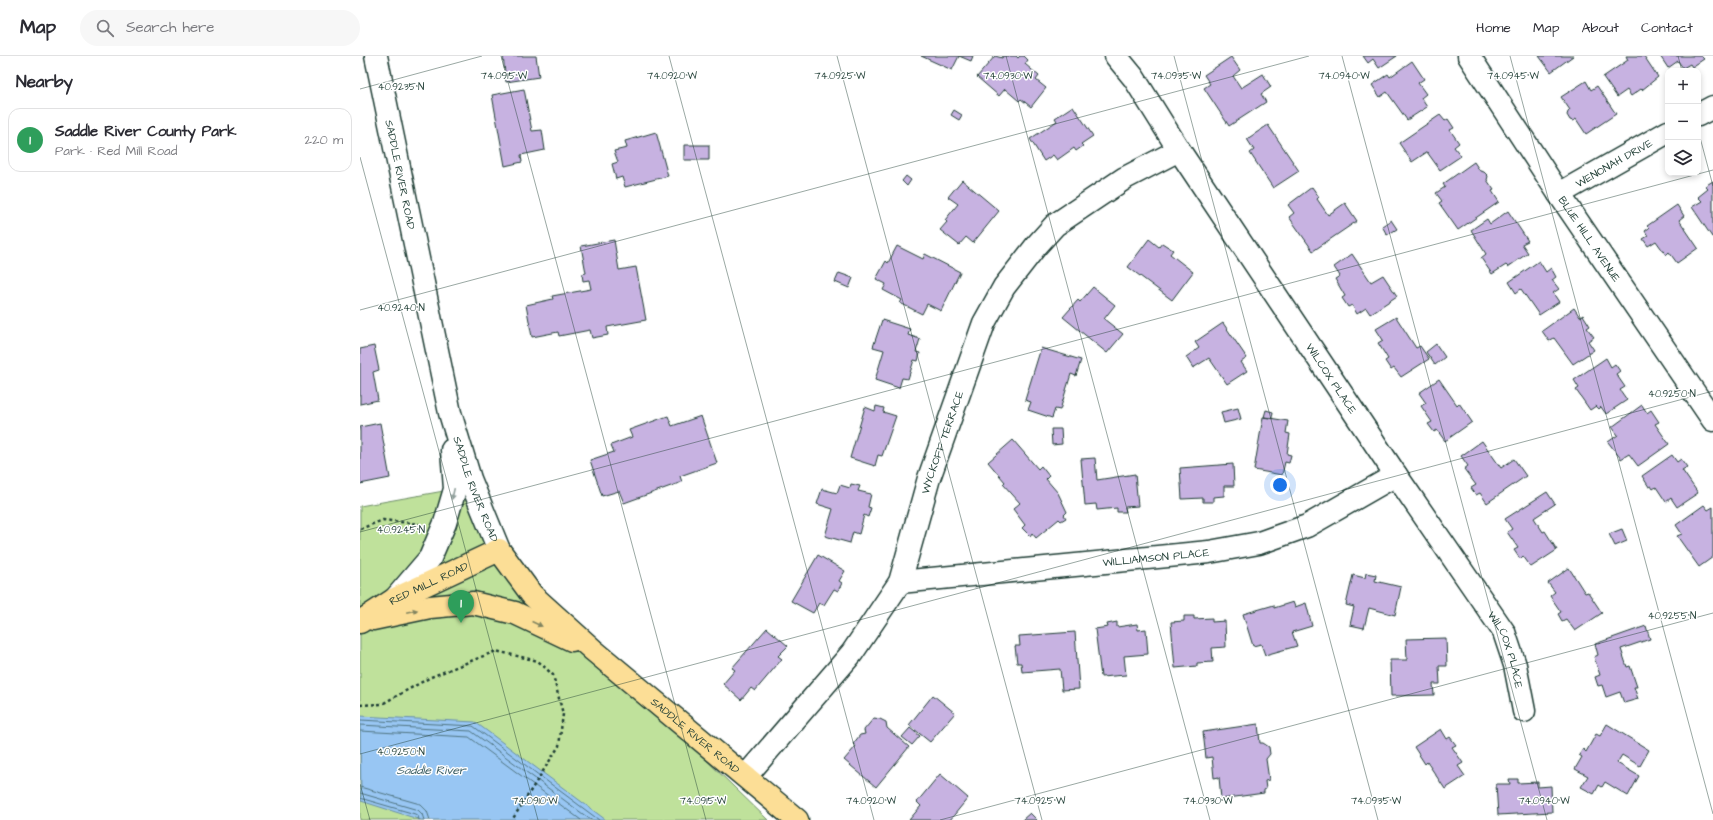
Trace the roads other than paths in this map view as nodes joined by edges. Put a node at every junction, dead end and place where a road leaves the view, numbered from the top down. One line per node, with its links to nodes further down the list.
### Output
1 (376, 56): 9 (street, SADDLE RIVER ROAD)
2 (1116, 56): 7 (street, WILCOX PLACE)
3 (1469, 56): 8 (street, BLUE HILL AVENUE)
4 (1713, 107): 5 (street)
5 (1701, 113)
6 (1665, 134): 8 (street, WENONAH DRIVE)
7 (1179, 150): 11 (street, WILCOX PLACE); 13 (street, WYCKOFF TERRACE)
8 (1559, 194): 10 (street, BLUE HILL AVENUE)
9 (450, 413): 12 (street, SADDLE RIVER ROAD); 14 (street, one-way to 14)
10 (1713, 420)
11 (1396, 475): 13 (street, WILLIAMSON PLACE); 17 (street, WILCOX PLACE)
12 (499, 550): 14 (main road, RED MILL ROAD); 16 (main road, SADDLE RIVER ROAD)
13 (900, 582): 18 (street, WYCKOFF TERRACE)
14 (395, 599): 15 (main road, RED MILL ROAD)
15 (360, 622): 16 (main road, one-way to 16)
16 (593, 650): 18 (main road, SADDLE RIVER ROAD)
17 (1524, 711)
18 (746, 776): 19 (main road, SADDLE RIVER ROAD)
19 (797, 820)

